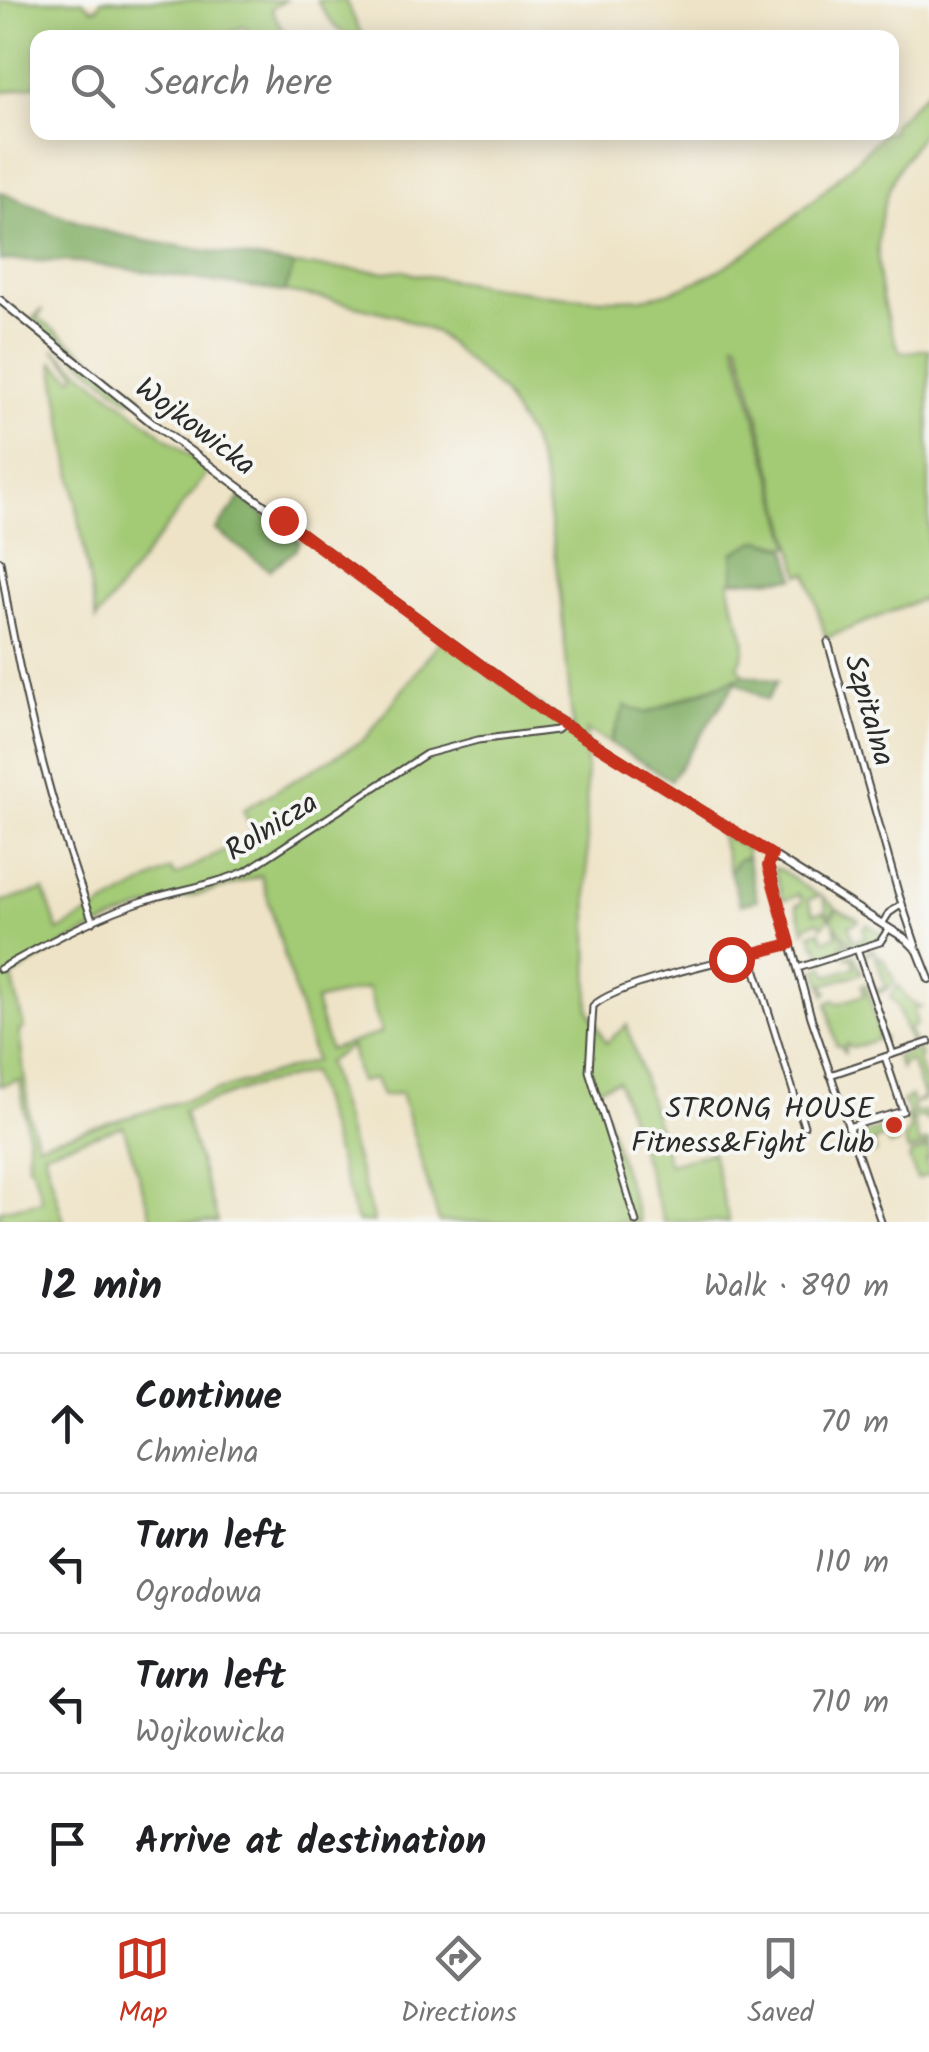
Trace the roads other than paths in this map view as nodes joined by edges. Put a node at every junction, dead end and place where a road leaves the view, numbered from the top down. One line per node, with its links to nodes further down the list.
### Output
1 (0, 300): 4 (street, Wojkowicka)
2 (0, 562): 7 (street)
3 (828, 642): 6 (street, Szpitalna)
4 (563, 724): 5 (street, Wojkowicka); 7 (street, Rolnicza)
5 (772, 855): 9 (street, Wojkowicka); 11 (street)
6 (902, 904): 8 (street, Szpitalna); 9 (street)
7 (93, 922): 15 (street, Rolnicza)
8 (908, 922): 10 (street); 13 (street, Szpitalna)
9 (885, 926): 10 (street, Wojkowicka); 12 (street)
10 (901, 936): 13 (street, Wojkowicka)
11 (790, 944): 14 (street); 16 (street)
12 (858, 949): 16 (street); 19 (street)
13 (917, 949): 17 (street, Szpitalna)
14 (751, 954): 22 (street); 24 (street)
15 (0, 969)
16 (797, 969): 21 (street)
17 (929, 979)
18 (929, 1042): 19 (street)
19 (893, 1054): 20 (street)
20 (885, 1057): 21 (street); 23 (street)
21 (830, 1075): 23 (street)
22 (804, 1126)
23 (848, 1128): 25 (street)
24 (636, 1222)
25 (881, 1222)

